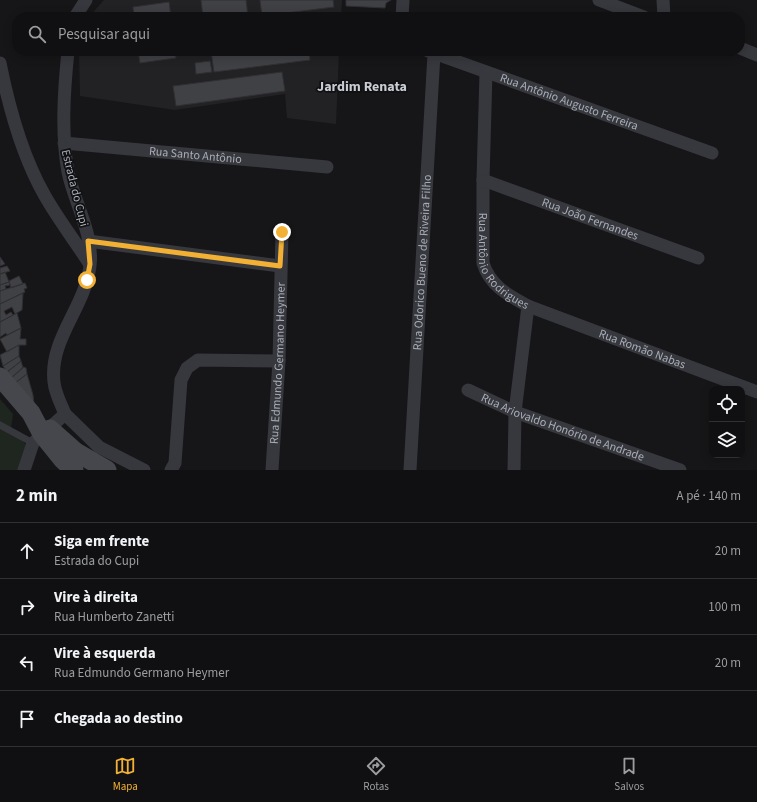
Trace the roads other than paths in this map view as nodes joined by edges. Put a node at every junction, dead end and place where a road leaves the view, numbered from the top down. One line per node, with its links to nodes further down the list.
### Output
1 (86, 0): 5 (street)
2 (403, 0): 6 (street)
3 (600, 0): 7 (street)
4 (662, 0): 8 (street)
5 (78, 12)
6 (402, 12)
7 (631, 12)
8 (663, 12)
9 (67, 56): 14 (street, Estrada do Cupi)
10 (430, 56): 38 (street, Rua Odorico Bueno de Riveira Filho)
11 (439, 56): 13 (street, Rua Antônio Augusto Ferreira)
12 (0, 63): 21 (street)
13 (486, 72): 15 (street, Rua Antônio Augusto Ferreira); 17 (street, Rua Antônio Rodrigues)
14 (64, 144): 16 (street, Rua Santo Antônio); 19 (street, Estrada do Cupi)
15 (712, 153)
16 (327, 167)
17 (483, 180): 20 (street, Rua João Fernandes); 23 (street, Rua Antônio Rodrigues)
18 (282, 232): 22 (street, Rua Edmundo Germano Heymer)
19 (88, 241): 21 (street, Estrada do Cupi); 22 (street)
20 (698, 258)
21 (90, 264): 29 (street, Estrada do Cupi)
22 (280, 266): 24 (street, Rua Edmundo Germano Heymer)
23 (528, 306): 27 (street, Rua Romão Nabas); 28 (street, Rua Antônio Rodrigues)
24 (279, 361): 36 (street); 37 (street, Rua Edmundo Germano Heymer)
25 (0, 377): 31 (main road)
26 (468, 390): 28 (street, Rua Ariovaldo Honório de Andrade)
27 (757, 392)
28 (516, 412): 39 (street, Rua Antônio Rodrigues); 40 (street, Rua Ariovaldo Honório de Andrade)
29 (65, 414): 31 (street); 35 (street)
30 (0, 425): 31 (lane)
31 (41, 435): 32 (street); 33 (main road); 34 (main road)
32 (24, 470)
33 (74, 470)
34 (107, 470)
35 (144, 470)
36 (171, 470)
37 (272, 470)
38 (410, 470)
39 (514, 470)
40 (680, 470)

